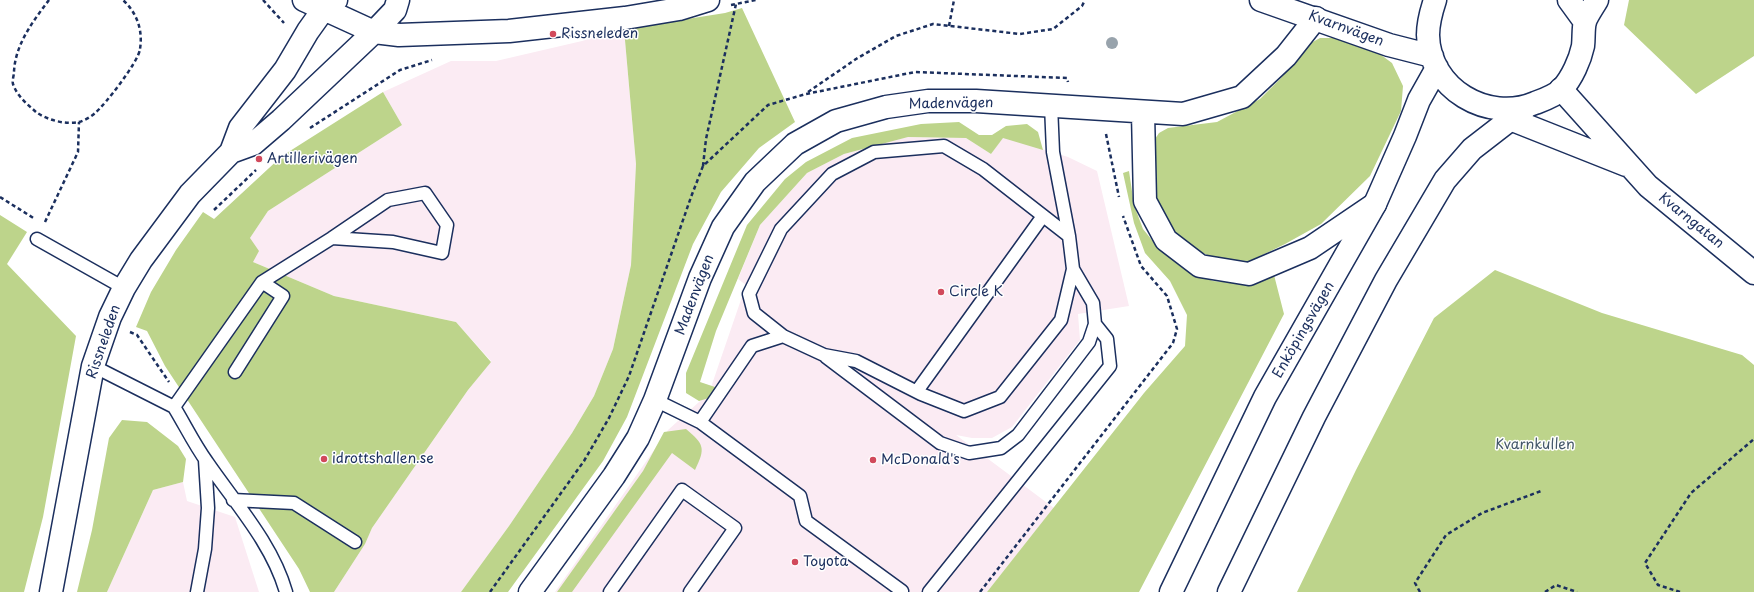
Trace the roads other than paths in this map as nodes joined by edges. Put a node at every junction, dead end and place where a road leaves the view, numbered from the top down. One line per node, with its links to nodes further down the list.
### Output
1 (304, 0): 8 (street)
2 (398, 0): 11 (street, Rissneleden)
3 (708, 0): 11 (street)
4 (1261, 0): 9 (street, Kvarnvägen)
5 (1435, 0): 12 (street)
6 (1568, 0): 10 (street)
7 (1597, 0): 10 (street)
8 (329, 5): 11 (street); 17 (street, Rissneleden)
9 (1316, 18): 12 (street, Kvarnvägen); 15 (street, Madenvägen)
10 (1585, 22): 13 (street)
11 (374, 32): 17 (street, Rissneleden)
12 (1434, 62): 16 (street); 19 (street, Enköpingsvägen)
13 (1561, 89): 16 (street); 18 (street, Kvarngatan)
14 (1051, 106): 15 (street, Madenvägen); 21 (lane); 34 (street, Madenvägen)
15 (1143, 113): 19 (street)
16 (1517, 113): 18 (street); 49 (street)
17 (231, 152): 27 (street, Rissneleden)
18 (1631, 167): 25 (street, Kvarngatan)
19 (1375, 204): 48 (street, Enköpingsvägen)
20 (1044, 216): 21 (lane); 29 (lane); 33 (lane)
21 (1070, 236): 24 (lane)
22 (332, 238): 22 (lane); 26 (lane)
23 (37, 239): 27 (lane)
24 (1073, 269): 28 (lane); 33 (lane)
25 (1754, 273)
26 (262, 282): 32 (lane); 35 (lane)
27 (124, 288): 31 (street, Rissneleden)
28 (1095, 324): 30 (lane); 47 (lane)
29 (783, 336): 30 (lane); 36 (lane)
30 (824, 355): 33 (lane)
31 (93, 366): 35 (lane); 40 (street, Rissneleden)
32 (235, 372)
33 (917, 391)
34 (655, 400): 36 (lane); 43 (street, Madenvägen)
35 (174, 407): 37 (lane)
36 (700, 422): 46 (lane)
37 (205, 460): 38 (lane); 41 (lane)
38 (234, 500): 39 (lane); 42 (lane)
39 (355, 542)
40 (51, 592)
41 (197, 592)
42 (286, 592)
43 (530, 592)
44 (610, 592): 45 (lane)
45 (690, 592)
46 (904, 592)
47 (929, 592)
48 (1171, 592)
49 (1229, 592)

